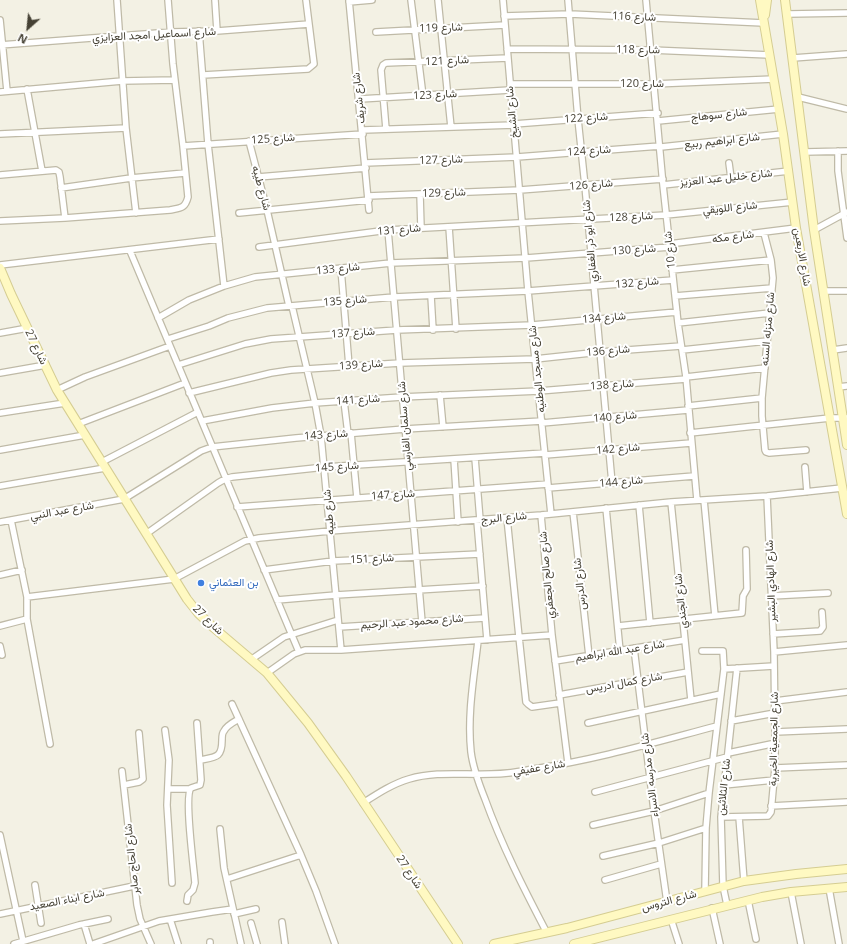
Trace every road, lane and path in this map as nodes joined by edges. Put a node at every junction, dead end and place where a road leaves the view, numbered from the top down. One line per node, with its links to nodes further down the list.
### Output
1 (117, 0): 31 (street)
2 (168, 0): 29 (street)
3 (215, 0): 28 (street)
4 (306, 0): 23 (street)
5 (372, 0): 15 (street)
6 (412, 0): 26 (street)
7 (438, 0): 25 (street)
8 (503, 0): 19 (street, شارع الشيخ)
9 (568, 0): 17 (street, شارع ابو ذر الغفاري)
10 (646, 0): 20 (street, شارع 10)
11 (760, 0): 22 (street, شارع الاربعين)
12 (767, 0): 22 (street)
13 (780, 0): 18 (street)
14 (785, 0): 18 (street, شارع الاربعين)
15 (349, 1): 56 (street, شارع شريف)
16 (847, 13): 18 (street)
17 (570, 14): 19 (street, شارع 116); 20 (street, شارع 116); 34 (street, شارع ابو ذر الغفاري)
18 (788, 14): 39 (street, شارع الاربعين)
19 (504, 16): 24 (street, شارع الشيخ)
20 (648, 17): 22 (street, شارع 116); 35 (street, شارع 10)
21 (0, 20): 32 (street)
22 (764, 23): 37 (street, شارع الاربعين)
23 (309, 24): 28 (street, شارع اسماعيل امجد العزايزي); 42 (street)
24 (505, 25): 25 (street, شارع 119); 33 (street, شارع الشيخ)
25 (441, 28): 26 (street, شارع 119); 40 (street)
26 (414, 29): 30 (street, شارع 119); 41 (street)
27 (200, 31): 28 (street, شارع اسماعيل امجد العزايزي); 29 (street, شارع اسماعيل امجد العزايزي); 42 (street)
28 (217, 31)
29 (171, 32): 31 (street, شارع اسماعيل امجد العزايزي); 44 (street)
30 (376, 32)
31 (118, 36): 32 (street, شارع اسماعيل امجد العزايزي); 45 (street)
32 (2, 44): 50 (street)
33 (507, 49): 34 (street, شارع 118); 38 (street, شارع الشيخ)
34 (572, 49): 35 (street, شارع 118); 46 (street, شارع ابو ذر الغفاري)
35 (651, 50): 37 (street, شارع 118); 47 (street, شارع 10)
36 (847, 54): 39 (street)
37 (770, 55): 43 (street, شارع الاربعين)
38 (508, 58): 40 (street, شارع 121); 48 (street, شارع الشيخ)
39 (793, 58): 54 (street, شارع الاربعين)
40 (444, 61): 41 (street, شارع 121); 52 (street)
41 (418, 62): 53 (street); 55 (street, شارع 121)
42 (203, 75): 71 (street)
43 (774, 79): 47 (street, شارع 120); 57 (street, شارع الاربعين)
44 (175, 80): 45 (street); 72 (street)
45 (122, 81): 49 (street); 64 (street)
46 (575, 83): 47 (street, شارع 120); 48 (street, شارع 120); 60 (street, شارع ابو ذر الغفاري)
47 (654, 84): 59 (street, شارع 10)
48 (510, 87): 52 (street, شارع 123); 62 (street, شارع الشيخ)
49 (27, 89): 50 (street); 66 (street)
50 (7, 91): 51 (street)
51 (0, 92)
52 (448, 94): 53 (street, شارع 123); 63 (street)
53 (423, 96): 55 (street, شارع 123)
54 (798, 97): 58 (street); 77 (street, شارع الاربعين)
55 (384, 98): 56 (street, شارع 123); 65 (street)
56 (360, 99): 67 (street, شارع شريف)
57 (779, 109): 61 (street, شارع سوهاج); 69 (street, شارع الاربعين)
58 (847, 109)
59 (658, 113): 60 (street, شارع 122); 61 (street, شارع 10)
60 (578, 119): 62 (street, شارع 122); 74 (street, شارع ابو ذر الغفاري)
61 (658, 121): 73 (street, شارع 10)
62 (514, 124): 63 (street, شارع 125); 78 (street, شارع الشيخ)
63 (451, 127): 65 (street, شارع 125)
64 (126, 128): 66 (street); 86 (street)
65 (386, 130): 67 (street, شارع 125)
66 (35, 132): 68 (street); 81 (street)
67 (363, 132): 70 (street, شارع 125); 80 (street, شارع شريف)
68 (0, 134)
69 (783, 134): 73 (street, شارع ابراهيم ربيع); 82 (street, شارع الاربعين)
70 (249, 141): 71 (street, شارع 125); 85 (street, شارع طيبه)
71 (208, 144): 72 (street, شارع 125); 113 (street)
72 (183, 146): 83 (street)
73 (660, 146): 74 (street, شارع 124); 88 (street, شارع 10)
74 (581, 151): 78 (street, شارع 124); 90 (street, شارع ابو ذر الغفاري)
75 (838, 151): 76 (street); 77 (street); 100 (street)
76 (847, 151)
77 (805, 152): 110 (street, شارع الاربعين)
78 (517, 157): 80 (street, شارع 127); 92 (street, شارع الشيخ)
79 (729, 163): 87 (street)
80 (366, 166): 85 (street, شارع 127); 94 (street, شارع شريف)
81 (42, 171): 84 (street); 91 (street)
82 (788, 171): 87 (street, شارع خليل عبد العزيز); 95 (street, شارع الاربعين)
83 (185, 173): 86 (street); 98 (street)
84 (0, 176)
85 (258, 177): 96 (street, شارع طيبه)
86 (131, 178): 91 (street); 98 (street)
87 (731, 178): 89 (street, شارع خليل عبد العزيز)
88 (663, 179): 89 (street, شارع 10); 90 (street, شارع 126)
89 (663, 185): 101 (street, شارع 10)
90 (585, 186): 92 (street, شارع 126); 103 (street, شارع ابو ذر الغفاري)
91 (61, 188): 102 (street)
92 (520, 190): 93 (street, شارع 129); 105 (street, شارع الشيخ)
93 (420, 194): 94 (street, شارع 129); 107 (street)
94 (368, 198): 96 (street, شارع 129); 97 (street)
95 (793, 202): 101 (street, شارع اللويقي); 108 (street, شارع الاربعين)
96 (267, 210): 99 (street, شارع 129); 114 (street, شارع طيبه)
97 (369, 210)
98 (136, 213): 102 (street)
99 (239, 213)
100 (845, 213): 110 (street); 112 (street)
101 (666, 215): 103 (street, شارع 128); 115 (street, شارع 10)
102 (65, 218): 104 (street)
103 (588, 219): 105 (street, شارع 128); 118 (street, شارع ابو ذر الغفاري)
104 (0, 221)
105 (523, 224): 106 (street, شارع 131); 119 (street, شارع مسجد الوطنيه)
106 (449, 227): 107 (street, شارع 131); 121 (street)
107 (421, 228): 109 (street, شارع 131)
108 (796, 228): 111 (street, شارع مكه); 187 (street, شارع الاربعين)
109 (388, 230): 114 (street, شارع 131); 122 (street, شارع سلمان الفارسي)
110 (814, 230): 132 (street, شارع الاربعين)
111 (764, 233): 115 (street, شارع مكه); 120 (street, شارع منزله السنه)
112 (847, 238)
113 (219, 239): 117 (street); 129 (street)
114 (276, 245): 116 (street, شارع 131); 127 (street, شارع طيبه)
115 (670, 246): 118 (street, شارع 130); 126 (street, شارع 10)
116 (259, 247)
117 (130, 250): 123 (street); 143 (street)
118 (590, 253): 119 (street, شارع 130); 130 (street, شارع ابو ذر الغفاري)
119 (526, 258): 121 (street, شارع 133); 134 (street, شارع مسجد الوطنيه)
120 (771, 260): 126 (street); 131 (street, شارع منزله السنه)
121 (452, 261): 122 (street, شارع 133); 135 (street)
122 (391, 264): 125 (street, شارع 133); 138 (street, شارع سلمان الفارسي)
123 (0, 265)
124 (0, 268): 147 (street, شارع 27)
125 (340, 269): 127 (street, شارع 133); 139 (street)
126 (672, 270): 128 (street, شارع 10)
127 (282, 275): 129 (street, شارع 133); 140 (street, شارع طيبه)
128 (674, 280): 130 (street, شارع 132); 137 (street, شارع 10)
129 (224, 286): 143 (street, شارع 133)
130 (594, 287): 134 (street, شارع 132); 144 (street, شارع ابو ذر الغفاري)
131 (772, 288): 137 (street); 142 (street, شارع منزله السنه)
132 (824, 291): 133 (street); 159 (street, شارع الاربعين)
133 (847, 291)
134 (528, 292): 135 (street, شارع 135); 146 (street, شارع مسجد الوطنيه)
135 (454, 295): 136 (street, شارع 135); 148 (street)
136 (431, 296): 138 (street, شارع 135); 150 (street)
137 (675, 296): 141 (street, شارع 10)
138 (394, 297): 139 (street, شارع 135); 149 (street, شارع سلمان الفارسي)
139 (344, 301): 140 (street, شارع 135); 152 (street)
140 (291, 306): 153 (street, شارع طيبه); 154 (street, شارع 135)
141 (677, 312): 144 (street, شارع 134); 145 (street, شارع 10)
142 (770, 313): 145 (street); 155 (street, شارع منزله السنه)
143 (158, 318): 154 (street)
144 (597, 319): 146 (street, شارع 134); 160 (street, شارع ابو ذر الغفاري)
145 (678, 323): 157 (street, شارع 10)
146 (532, 325): 148 (street, شارع 137); 161 (street, شارع مسجد الوطنيه)
147 (28, 328): 151 (street); 164 (street, شارع 27)
148 (456, 329): 150 (street, شارع 137)
149 (397, 330): 150 (street, شارع 137); 152 (street, شارع 137); 162 (street, شارع سلمان الفارسي)
150 (433, 330)
151 (0, 333)
152 (346, 334): 153 (street, شارع 137); 165 (street)
153 (299, 337): 163 (street, شارع 137); 167 (street, شارع طيبه)
154 (168, 339): 156 (street)
155 (767, 341): 157 (street, شارع 136); 166 (street, شارع منزله السنه)
156 (170, 346): 163 (street); 174 (street)
157 (682, 348): 160 (street, شارع 136); 169 (street, شارع 10)
158 (847, 348): 159 (street)
159 (833, 350): 173 (street, شارع الاربعين)
160 (600, 352): 161 (street, شارع 136); 171 (street, شارع ابو ذر الغفاري)
161 (536, 359): 162 (street, شارع 139); 175 (street, شارع مسجد الوطنيه)
162 (400, 362): 165 (street, شارع 139); 178 (street, شارع سلمان الفارسي)
163 (178, 365): 170 (street)
164 (46, 366): 168 (street); 174 (street, شارع 27)
165 (349, 366): 167 (street, شارع 139)
166 (765, 368): 169 (street, شارع 138); 179 (street, شارع منزله السنه)
167 (306, 369): 176 (street, شارع 139); 182 (street, شارع طيبه)
168 (0, 373)
169 (686, 378): 171 (street, شارع 138); 183 (street, شارع 10)
170 (185, 383): 176 (street); 191 (street)
171 (603, 385): 175 (street, شارع 138); 186 (street, شارع ابو ذر الغفاري)
172 (847, 386): 173 (street)
173 (838, 387): 188 (street, شارع الاربعين)
174 (57, 390): 181 (street, شارع 27)
175 (539, 391): 177 (street, شارع 141); 190 (street, شارع مسجد الوطنيه)
176 (189, 393): 184 (street)
177 (440, 395): 178 (street, شارع 141); 193 (street)
178 (402, 397): 180 (street, شارع 141); 194 (street, شارع سلمان الفارسي)
179 (762, 398): 183 (street, شارع 140); 192 (street, شارع منزله السنه)
180 (344, 401): 182 (street, شارع 141); 196 (street)
181 (65, 403): 185 (street); 191 (street, شارع 27)
182 (315, 403): 189 (street, شارع 141); 198 (street, شارع طيبه)
183 (688, 408): 186 (street, شارع 140); 195 (street, شارع 10)
184 (198, 412): 189 (street); 209 (street)
185 (0, 413)
186 (607, 418): 190 (street, شارع 140); 203 (street, شارع ابو ذر الغفاري)
187 (830, 418): 188 (street); 192 (street); 218 (street, شارع الاربعين)
188 (844, 418): 200 (street, شارع الاربعين)
189 (202, 421): 201 (street)
190 (542, 422): 193 (street, شارع 143); 205 (street, شارع مسجد الوطنيه)
191 (78, 424): 197 (street, شارع 27)
192 (763, 425): 195 (street); 204 (street, شارع منزله السنه)
193 (443, 427): 194 (street, شارع 143)
194 (405, 429): 196 (street, شارع 143); 208 (street, شارع سلمان الفارسي)
195 (690, 433): 199 (street, شارع 10)
196 (349, 434): 198 (street, شارع 143); 210 (street)
197 (85, 435): 202 (street); 209 (street, شارع 27)
198 (321, 436): 201 (street, شارع 143); 211 (street, شارع طيبه)
199 (691, 443): 203 (street, شارع 142); 213 (street, شارع 10)
200 (847, 445)
201 (212, 446): 214 (street); 225 (street, شارع 143)
202 (0, 450)
203 (610, 450): 205 (street, شارع 142); 215 (street, شارع ابو ذر الغفاري)
204 (806, 450)
205 (545, 454): 206 (street, شارع 145); 217 (street, شارع مسجد الوطنيه)
206 (475, 458): 207 (street, شارع 145); 219 (street)
207 (454, 459): 208 (street, شارع 145); 220 (street)
208 (407, 462): 210 (street, شارع 145); 222 (street, شارع سلمان الفارسي)
209 (104, 465): 216 (street); 225 (street, شارع 27)
210 (354, 465): 211 (street, شارع 145); 224 (street)
211 (325, 467): 214 (street, شارع 145); 226 (street, شارع طيبه)
212 (804, 467): 221 (street)
213 (694, 476): 215 (street, شارع 144); 227 (street, شارع 10)
214 (225, 479): 231 (street); 244 (street, شارع 145)
215 (612, 483): 217 (street, شارع 144)
216 (0, 486)
217 (548, 486): 219 (street, شارع 147); 234 (street, شارع مسجد الوطنيه)
218 (842, 488): 221 (street, شارع البرج); 235 (street, شارع الاربعين)
219 (477, 489): 220 (street, شارع 147); 239 (street)
220 (456, 490): 222 (street, شارع 147); 241 (street)
221 (807, 492): 223 (street, شارع البرج)
222 (410, 494): 224 (street, شارع 147); 242 (street, شارع سلمان الفارسي)
223 (767, 496): 228 (street, شارع البرج); 259 (street, شارع الهادي البشير)
224 (357, 498): 226 (street, شارع 147)
225 (124, 499): 238 (street, شارع عبد النبي); 244 (street, شارع 27)
226 (327, 500): 231 (street, شارع 147); 243 (street, شارع طيبه)
227 (697, 500): 228 (street, شارع البرج); 229 (street, شارع البرج)
228 (704, 500): 262 (street)
229 (671, 502): 230 (street, شارع البرج); 265 (street, شارع الجندي)
230 (639, 506): 232 (street, شارع البرج); 268 (street)
231 (238, 507): 245 (street)
232 (606, 508): 233 (street, شارع البرج); 270 (street)
233 (572, 512): 234 (street, شارع البرج); 288 (street, شارع الدرس)
234 (551, 514): 236 (street, شارع البرج)
235 (847, 514)
236 (541, 515): 237 (street, شارع البرج); 274 (street, شارع صالح الجعفري)
237 (507, 518): 239 (street, شارع البرج); 275 (street)
238 (11, 520): 240 (street, شارع عبد النبي); 250 (street)
239 (479, 520): 241 (street, شارع البرج); 247 (street)
240 (0, 522)
241 (458, 522): 242 (street, شارع البرج)
242 (413, 526): 243 (street, شارع البرج); 248 (street, شارع سلمان الفارسي)
243 (330, 531): 245 (street, شارع البرج); 249 (street, شارع طيبه)
244 (146, 534): 253 (street, شارع 27)
245 (251, 539): 251 (street); 253 (street, شارع البرج)
246 (746, 550): 262 (street)
247 (480, 554): 248 (street, شارع 151); 254 (street)
248 (416, 557): 249 (street, شارع 151); 255 (street, شارع سلمان الفارسي)
249 (333, 561): 251 (street, شارع 151); 257 (street, شارع طيبه)
250 (22, 570): 252 (street); 258 (street)
251 (264, 570): 260 (street)
252 (0, 575)
253 (174, 580): 258 (street); 289 (street, شارع 27)
254 (483, 586): 255 (street); 263 (street)
255 (419, 589): 257 (street); 267 (street, شارع سلمان الفارسي)
256 (828, 593): 259 (street)
257 (336, 594): 260 (street); 266 (street, شارع طيبه)
258 (27, 596): 264 (street)
259 (771, 596): 273 (street, شارع الهادي البشير)
260 (277, 600): 272 (street)
261 (822, 612): 273 (street)
262 (715, 616): 265 (street)
263 (485, 618): 267 (street, شارع محمود عبد الرحيم); 276 (street)
264 (27, 619): 269 (street); 316 (street)
265 (682, 619): 268 (street); 277 (street, شارع الجندي)
266 (338, 620): 271 (street, شارع طيبه); 272 (street)
267 (422, 622): 271 (street, شارع محمود عبد الرحيم)
268 (650, 623): 270 (street)
269 (0, 626)
270 (618, 626): 283 (street)
271 (339, 627): 282 (street, شارع طيبه)
272 (291, 634): 285 (street); 289 (street)
273 (773, 634): 286 (street, شارع الهادي البشير)
274 (552, 635): 275 (street); 290 (street, شارع صالح الجعفري)
275 (518, 637): 276 (street); 302 (street)
276 (487, 640): 278 (street)
277 (685, 640): 281 (street, شارع عبد الله ابراهيم); 294 (street, شارع الجندي)
278 (478, 641): 282 (street); 325 (street)
279 (847, 645): 286 (street)
280 (0, 646): 287 (street)
281 (634, 648): 283 (street, شارع عبد الله ابراهيم); 296 (street, شارع مدرسه الاسراء)
282 (341, 650): 285 (street)
283 (620, 651): 288 (street, شارع عبد الله ابراهيم)
284 (702, 651): 293 (street, شارع الثلاثين)
285 (298, 652): 295 (street)
286 (774, 652): 291 (street, شارع الهادي البشير)
287 (2, 655)
288 (589, 656): 290 (street, شارع عبد الله ابراهيم)
289 (252, 659): 295 (street, شارع 27)
290 (555, 662): 299 (street, شارع صالح الجعفري)
291 (774, 666): 292 (street); 301 (street, شارع الجمعية الخيرية)
292 (737, 668): 293 (street); 307 (street, شارع الثلاثين)
293 (724, 669): 298 (street, شارع الثلاثين)
294 (688, 672): 296 (street, شارع كمال ادريس); 300 (street, شارع الجندي)
295 (267, 673): 335 (street, شارع 27)
296 (639, 681): 299 (street, شارع كمال ادريس); 304 (street, شارع مدرسه الاسراء)
297 (847, 692): 301 (street)
298 (720, 694): 300 (street); 310 (street, شارع الثلاثين)
299 (559, 695): 302 (street, شارع صالح الجعفري)
300 (691, 700): 304 (street)
301 (774, 702): 305 (street, شارع الجمعية الخيرية)
302 (560, 703): 321 (street, شارع صالح الجعفري)
303 (232, 704): 306 (street)
304 (642, 712): 309 (street); 317 (street, شارع مدرسه الاسراء)
305 (775, 713): 307 (street); 313 (street, شارع الجمعية الخيرية)
306 (239, 719): 319 (street); 345 (street)
307 (731, 721): 318 (street, شارع الثلاثين)
308 (197, 723): 319 (street)
309 (588, 723)
310 (717, 726): 317 (street, شارع عفيفي); 320 (street, شارع الثلاثين)
311 (847, 729): 313 (street)
312 (165, 730): 330 (street)
313 (775, 732): 315 (street, شارع الجمعية الخيرية)
314 (139, 733): 328 (street)
315 (776, 743): 318 (street); 323 (street, شارع الجمعية الخيرية)
316 (50, 744)
317 (646, 745): 321 (street, شارع عفيفي); 326 (street, شارع مدرسه الاسراء)
318 (728, 755): 320 (street); 329 (street, شارع الثلاثين)
319 (200, 760): 331 (street)
320 (712, 761): 326 (street); 333 (street, شارع الثلاثين)
321 (568, 763): 325 (street, شارع عفيفي)
322 (847, 765): 323 (street)
323 (775, 768): 327 (street, شارع الجمعية الخيرية)
324 (122, 771): 328 (street, شارع الحاج صابر)
325 (476, 775): 335 (street, شارع عفيفي); 378 (street)
326 (650, 778): 332 (street); 337 (street, شارع مدرسه الاسراء)
327 (774, 780): 329 (street); 336 (street, شارع الجمعية الخيرية)
328 (124, 785): 354 (street, شارع الحاج صابر)
329 (724, 785): 338 (street, شارع الثلاثين)
330 (168, 789): 331 (street); 352 (street)
331 (190, 789): 361 (street)
332 (595, 792)
333 (708, 793): 337 (street); 341 (street, شارع الثلاثين)
334 (847, 802): 336 (street)
335 (363, 803): 391 (street, شارع 27)
336 (771, 809): 339 (street)
337 (654, 811): 340 (street); 344 (street, شارع مدرسه الاسراء)
338 (721, 817): 339 (street); 355 (street, شارع الثلاثين)
339 (739, 817): 351 (street)
340 (593, 825)
341 (706, 828): 344 (street); 358 (street, شارع الثلاثين)
342 (220, 829): 349 (street)
343 (0, 835): 367 (street)
344 (658, 843): 346 (street); 347 (street, شارع مدرسه الاسراء)
345 (301, 855): 349 (street); 390 (street)
346 (603, 856)
347 (661, 864): 350 (street); 362 (street, شارع مدرسه الاسراء)
348 (847, 869): 351 (street, شارع التروس)
349 (227, 879): 368 (street)
350 (606, 880)
351 (744, 881): 355 (street, شارع التروس)
352 (172, 883)
353 (35, 885): 364 (street)
354 (134, 886): 364 (street, شارع ابناء الصعيد); 377 (street, شارع الحاج صابر)
355 (723, 886): 358 (street, شارع التروس); 363 (street, شارع الثلاثين)
356 (847, 887): 357 (street, شارع التروس)
357 (829, 888): 359 (street, شارع التروس); 397 (street)
358 (705, 891): 362 (street, شارع التروس)
359 (791, 892): 360 (street, شارع التروس); 396 (street)
360 (748, 900): 363 (street, شارع التروس); 379 (street)
361 (187, 901)
362 (666, 902): 378 (street, شارع التروس)
363 (727, 905): 365 (street, شارع التروس)
364 (38, 906): 367 (street, شارع ابناء الصعيد); 374 (street)
365 (712, 908): 372 (street, شارع التروس); 395 (street)
366 (256, 909): 368 (street)
367 (17, 910): 369 (street, شارع ابناء الصعيد); 381 (street)
368 (233, 912): 371 (street); 387 (street)
369 (0, 914)
370 (108, 919): 376 (street)
371 (170, 919): 377 (street); 386 (street)
372 (671, 919): 380 (street, شارع التروس); 394 (street)
373 (282, 922): 389 (street)
374 (41, 923)
375 (251, 923): 388 (street)
376 (84, 924): 381 (street); 383 (street)
377 (143, 926): 384 (street); 385 (street, شارع الحاج صابر)
378 (547, 933): 392 (street, شارع التروس)
379 (756, 939)
380 (602, 940): 393 (street, شارع التروس)
381 (23, 941): 382 (street)
382 (14, 944)
383 (90, 944)
384 (93, 944)
385 (151, 944)
386 (178, 944)
387 (241, 944)
388 (257, 944)
389 (285, 944)
390 (336, 944)
391 (458, 944)
392 (494, 944)
393 (577, 944)
394 (679, 944)
395 (720, 944)
396 (801, 944)
397 (839, 944)

